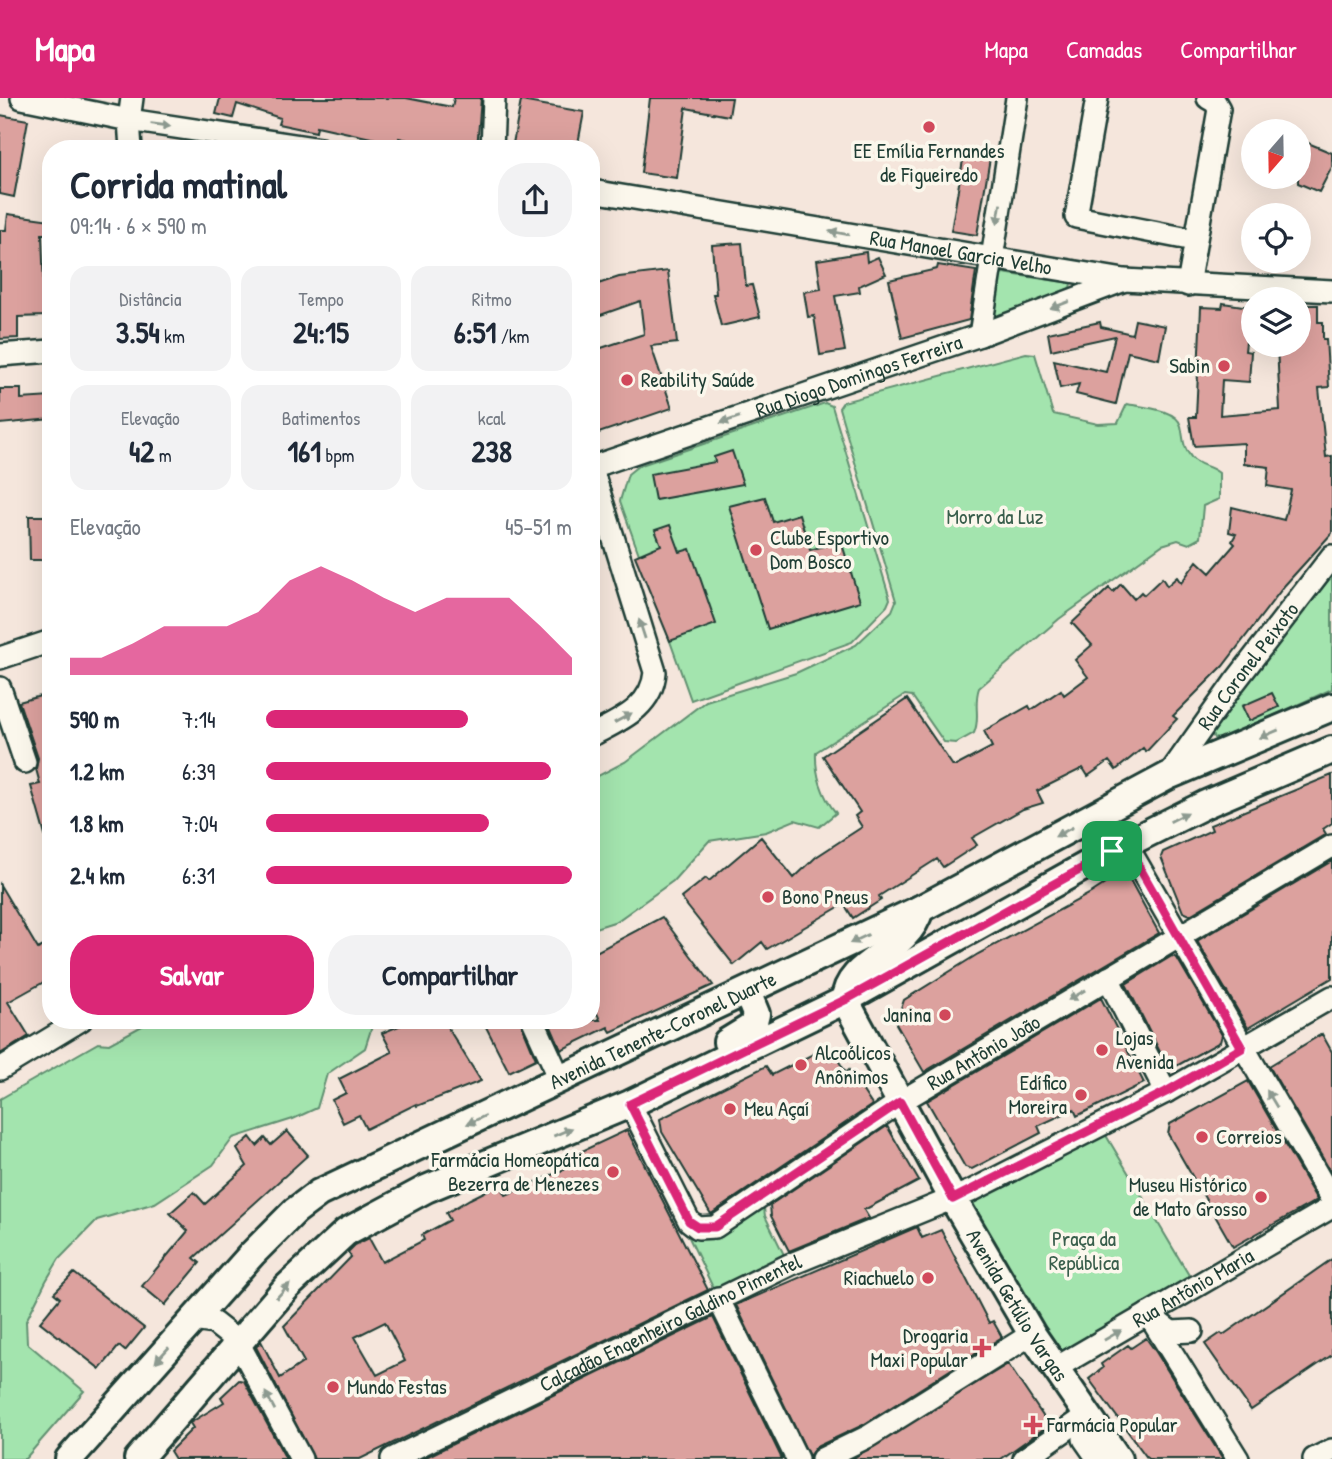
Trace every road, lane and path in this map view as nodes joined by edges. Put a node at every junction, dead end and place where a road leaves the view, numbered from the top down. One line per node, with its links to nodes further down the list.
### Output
1 (22, 98): 7 (street)
2 (132, 98): 7 (street)
3 (494, 98): 10 (street)
4 (1017, 98): 13 (street, one-way to 13)
5 (1097, 98): 12 (street)
6 (1208, 98): 12 (street)
7 (129, 120): 8 (street); 9 (street, one-way to 9)
8 (130, 140)
9 (261, 140)
10 (492, 140)
11 (600, 192): 13 (street, Rua Manoel Garcia Velho, one-way to 11)
12 (1194, 240): 15 (street)
13 (992, 258): 14 (street, Rua Manoel Garcia Velho); 17 (street)
14 (1124, 280): 15 (street, Rua Manoel Garcia Velho); 17 (street, Rua Diogo Domingos Ferreira, one-way to 17)
15 (1188, 285): 16 (street, Rua Manoel Garcia Velho)
16 (1332, 291)
17 (980, 335): 20 (street, Rua Diogo Domingos Ferreira, one-way to 20)
18 (42, 352): 19 (street)
19 (0, 355)
20 (600, 465)
21 (600, 494): 27 (street, one-way to 21)
22 (1332, 556): 30 (street, Rua Coronel Peixoto)
23 (42, 644): 24 (street)
24 (0, 658)
25 (0, 688): 29 (street)
26 (1332, 707): 30 (main road, Avenida Tenente-Coronel Duarte, one-way to 30)
27 (600, 730)
28 (1332, 750): 31 (main road, one-way to 28)
29 (25, 762)
30 (1168, 776): 33 (main road, Avenida Tenente-Coronel Duarte, one-way to 33)
31 (1126, 844): 34 (street); 38 (main road)
32 (1332, 846): 34 (street, Rua Antônio João)
33 (920, 909): 36 (main road, Avenida Tenente-Coronel Duarte, one-way to 36); 38 (main road)
34 (1179, 937): 35 (street, Rua Antônio João); 41 (street)
35 (1108, 978): 45 (street); 46 (street, Rua Antônio João, one-way to 46)
36 (747, 992): 43 (main road, Avenida Tenente-Coronel Duarte); 44 (main road)
37 (1332, 997): 41 (street, Calçadão Engenheiro Galdino Pimentel)
38 (845, 1000): 44 (main road); 46 (main road, Avenida Getúlio Vargas)
39 (67, 1029): 42 (street)
40 (537, 1029): 43 (street)
41 (1242, 1048): 45 (street, Calçadão Engenheiro Galdino Pimentel); 49 (street, one-way to 41)
42 (0, 1069)
43 (561, 1081): 53 (main road, Avenida Tenente-Coronel Duarte, one-way to 53)
44 (671, 1083): 47 (main road)
45 (1166, 1092): 48 (street, Calçadão Engenheiro Galdino Pimentel)
46 (900, 1102): 47 (street, Rua Antônio João); 48 (main road, Avenida Getúlio Vargas)
47 (630, 1104): 56 (main road, one-way to 47)
48 (953, 1199): 51 (street, Calçadão Engenheiro Galdino Pimentel); 55 (main road, Avenida Getúlio Vargas)
49 (1332, 1200)
50 (1332, 1207): 52 (street, Rua Antônio Maria)
51 (718, 1298): 63 (street, Calçadão Engenheiro Galdino Pimentel); 64 (street)
52 (1148, 1314): 54 (street); 57 (street, Rua Antônio Maria, one-way to 52); 69 (street)
53 (193, 1320): 56 (street); 60 (main road, Avenida Tenente-Coronel Duarte, one-way to 60)
54 (1192, 1331)
55 (1032, 1334): 57 (main road, Avenida Getúlio Vargas); 65 (street)
56 (238, 1342): 61 (main road); 62 (street, one-way to 56)
57 (1054, 1369): 58 (main road, Avenida Getúlio Vargas)
58 (1087, 1415): 66 (street); 67 (street); 68 (main road, Avenida Getúlio Vargas)
59 (1332, 1450): 70 (street)
60 (69, 1459)
61 (138, 1459)
62 (301, 1459)
63 (392, 1459)
64 (797, 1459)
65 (822, 1459)
66 (1024, 1459)
67 (1098, 1459)
68 (1118, 1459)
69 (1238, 1459)
70 (1314, 1459)

